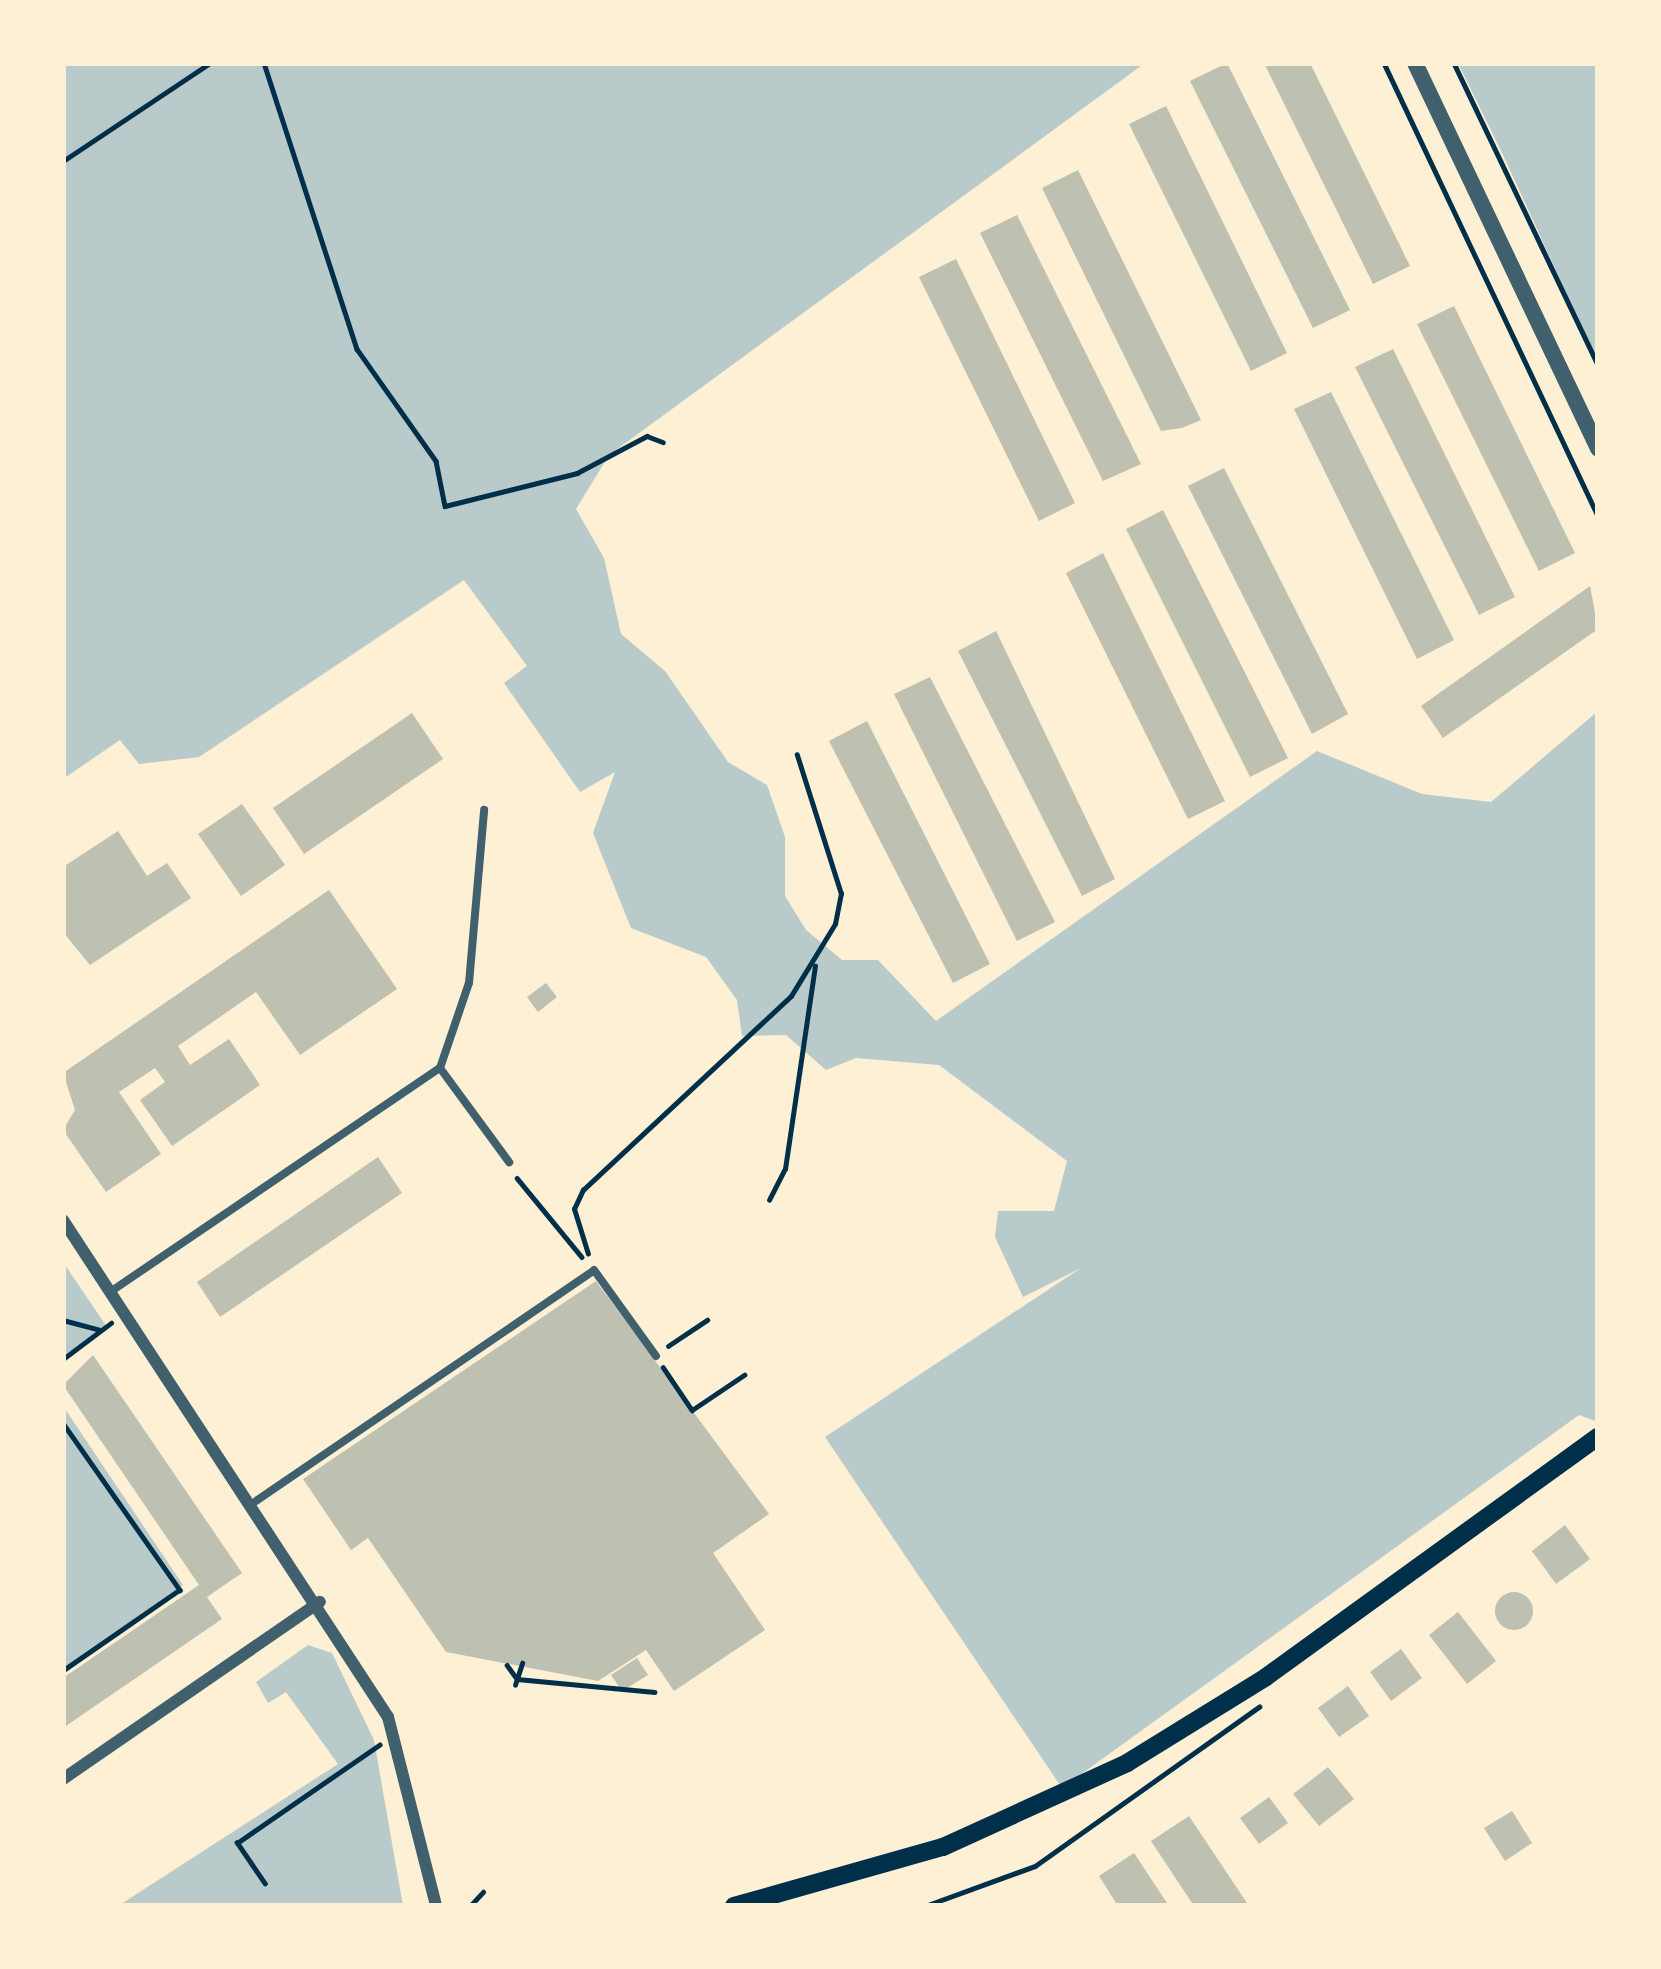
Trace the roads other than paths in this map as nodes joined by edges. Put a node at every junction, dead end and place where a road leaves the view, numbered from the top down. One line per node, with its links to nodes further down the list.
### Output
1 (1415, 63): 2 (street)
2 (1598, 449)
3 (484, 810): 4 (lane)
4 (440, 1068): 5 (lane); 7 (lane)
5 (509, 1162)
6 (63, 1220): 7 (street)
7 (113, 1290): 10 (street)
8 (656, 1356): 10 (lane)
9 (1598, 1437): 13 (main road)
10 (256, 1502): 11 (street)
11 (320, 1602): 12 (street); 14 (street)
12 (63, 1779)
13 (783, 1902): 15 (main road)
14 (436, 1906)
15 (734, 1906)

